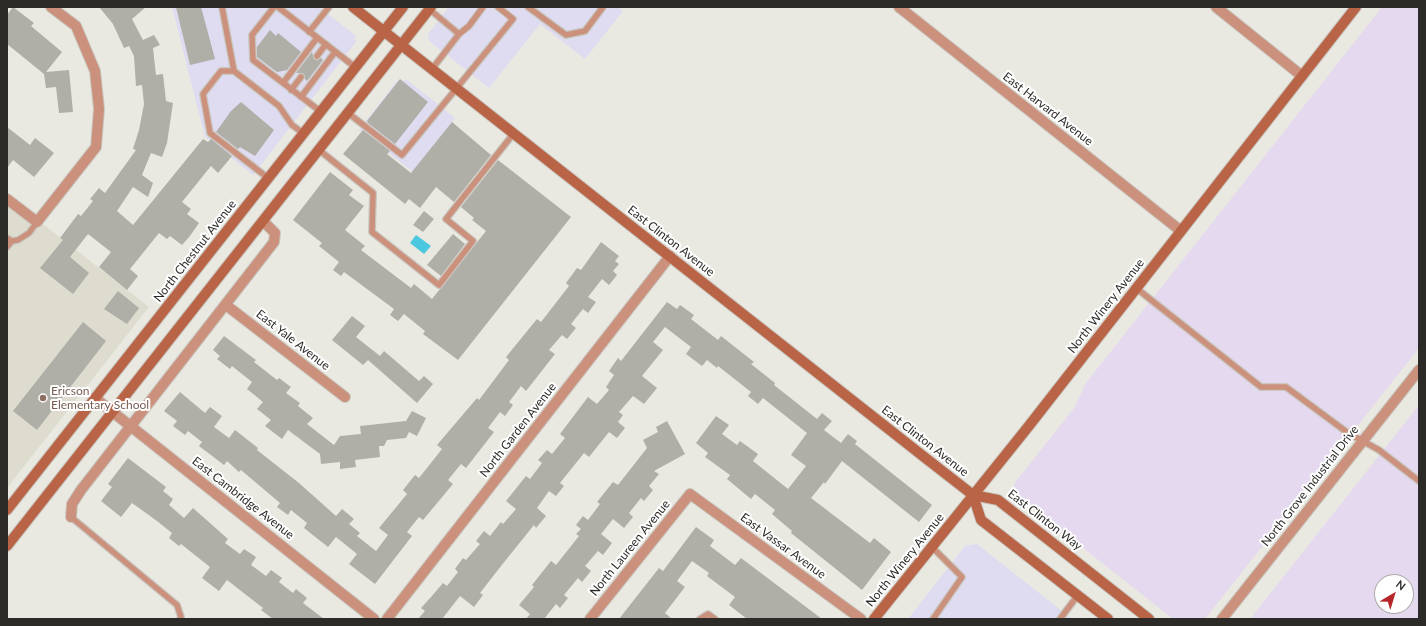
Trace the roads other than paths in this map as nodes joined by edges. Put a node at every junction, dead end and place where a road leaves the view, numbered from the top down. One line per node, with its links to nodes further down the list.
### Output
1 (51, 7): 41 (street)
2 (222, 7): 26 (lane)
3 (274, 7): 29 (lane)
4 (278, 7): 17 (lane)
5 (329, 7): 17 (lane)
6 (352, 7): 16 (main road, East Clinton Avenue)
7 (402, 7): 16 (main road, North Chestnut Avenue)
8 (483, 7): 18 (lane)
9 (498, 7): 30 (lane)
10 (528, 7): 11 (lane)
11 (603, 7)
12 (899, 7): 42 (street, East Harvard Avenue)
13 (1216, 7): 27 (street)
14 (1356, 7): 27 (main road, North Winery Avenue)
15 (430, 8): 18 (lane); 21 (main road)
16 (383, 31): 21 (main road, East Clinton Avenue); 24 (main road, North Chestnut Avenue)
17 (309, 32): 19 (lane)
18 (459, 34): 25 (lane)
19 (317, 38): 20 (lane); 29 (lane)
20 (326, 44): 22 (lane); 23 (lane)
21 (401, 45): 25 (main road, East Clinton Avenue); 34 (main road)
22 (335, 52): 24 (lane); 32 (lane)
23 (317, 56)
24 (355, 67): 33 (main road, North Chestnut Avenue)
25 (432, 69): 30 (main road, East Clinton Avenue)
26 (234, 71): 35 (lane); 38 (lane)
27 (1302, 76): 42 (main road, North Winery Avenue)
28 (301, 77): 31 (lane)
29 (283, 83): 31 (lane)
30 (456, 88): 34 (lane); 36 (main road, East Clinton Avenue)
31 (291, 90): 32 (lane)
32 (301, 97): 33 (lane)
33 (320, 112): 35 (main road, North Chestnut Avenue)
34 (348, 112): 37 (main road)
35 (303, 133): 38 (main road, North Chestnut Avenue)
36 (514, 133): 37 (lane); 45 (main road, East Clinton Avenue)
37 (319, 150): 40 (main road)
38 (268, 178): 50 (main road, North Chestnut Avenue)
39 (7, 199): 41 (street)
40 (262, 221): 47 (street); 51 (main road)
41 (37, 222): 43 (lane)
42 (1181, 230): 46 (main road, North Winery Avenue)
43 (10, 240): 44 (lane)
44 (7, 247)
45 (670, 256): 56 (main road, East Clinton Avenue); 64 (street, North Garden Avenue)
46 (1136, 288): 53 (lane); 56 (main road, North Winery Avenue)
47 (226, 305): 49 (street, East Yale Avenue); 52 (street)
48 (1419, 370): 53 (street, North Grove Industrial Drive)
49 (344, 397)
50 (95, 398): 51 (street, East Cambridge Avenue); 57 (main road, North Chestnut Avenue)
51 (113, 412): 52 (street, East Cambridge Avenue); 59 (main road)
52 (130, 426): 58 (street); 63 (street, East Cambridge Avenue)
53 (1362, 442): 54 (lane); 74 (street, North Grove Industrial Drive)
54 (1419, 481)
55 (690, 494): 65 (street, North Laureen Avenue); 68 (street, East Vassar Avenue)
56 (973, 495): 60 (main road, North Winery Avenue); 61 (main road); 73 (main road, East Clinton Way)
57 (7, 510)
58 (71, 517): 62 (lane)
59 (7, 546)
60 (932, 547): 69 (main road, North Winery Avenue); 70 (lane)
61 (1078, 595): 71 (lane); 72 (main road)
62 (180, 619)
63 (374, 619)
64 (387, 619)
65 (590, 619)
66 (700, 619): 67 (lane)
67 (715, 619)
68 (861, 619)
69 (874, 619)
70 (933, 619)
71 (1060, 619)
72 (1108, 619)
73 (1149, 619)
74 (1222, 619)

